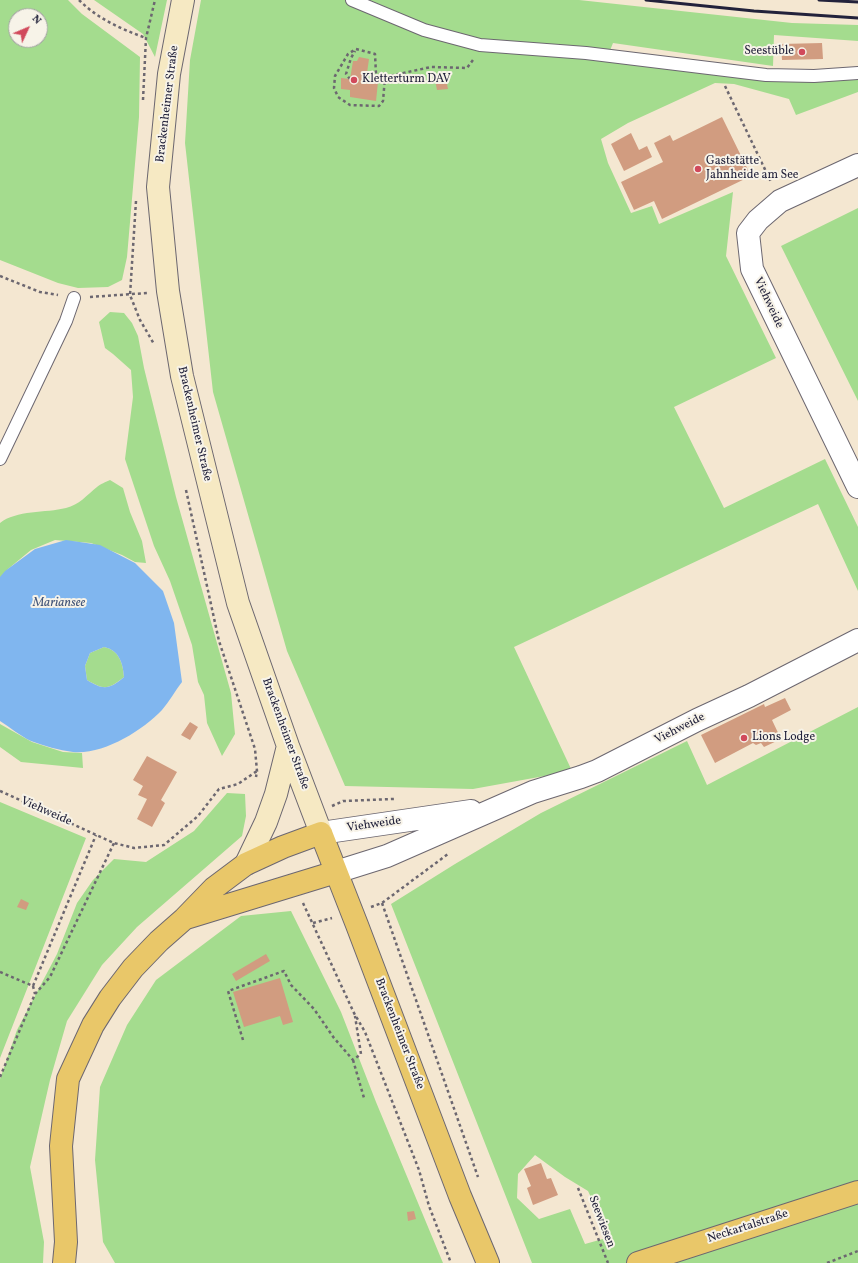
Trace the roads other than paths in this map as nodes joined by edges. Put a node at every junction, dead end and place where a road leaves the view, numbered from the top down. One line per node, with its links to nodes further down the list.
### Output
1 (183, 0): 9 (main road, Brackenheimer Straße)
2 (352, 0): 3 (lane)
3 (858, 73)
4 (858, 165): 7 (street, Viehweide)
5 (74, 298): 6 (lane)
6 (0, 459)
7 (858, 488)
8 (858, 640): 10 (street, Viehweide)
9 (288, 746): 11 (main road, Brackenheimer Straße); 12 (main road)
10 (498, 807): 11 (street, Viehweide); 13 (street, Viehweide)
11 (321, 833): 12 (main road); 13 (main road, Brackenheimer Straße)
12 (246, 864): 14 (main road)
13 (336, 872): 14 (main road); 18 (main road, Brackenheimer Straße)
14 (184, 919): 16 (main road)
15 (858, 1192): 19 (main road, Neckartalstraße)
16 (65, 1253): 17 (main road)
17 (78, 1263)
18 (488, 1263)
19 (638, 1263)

